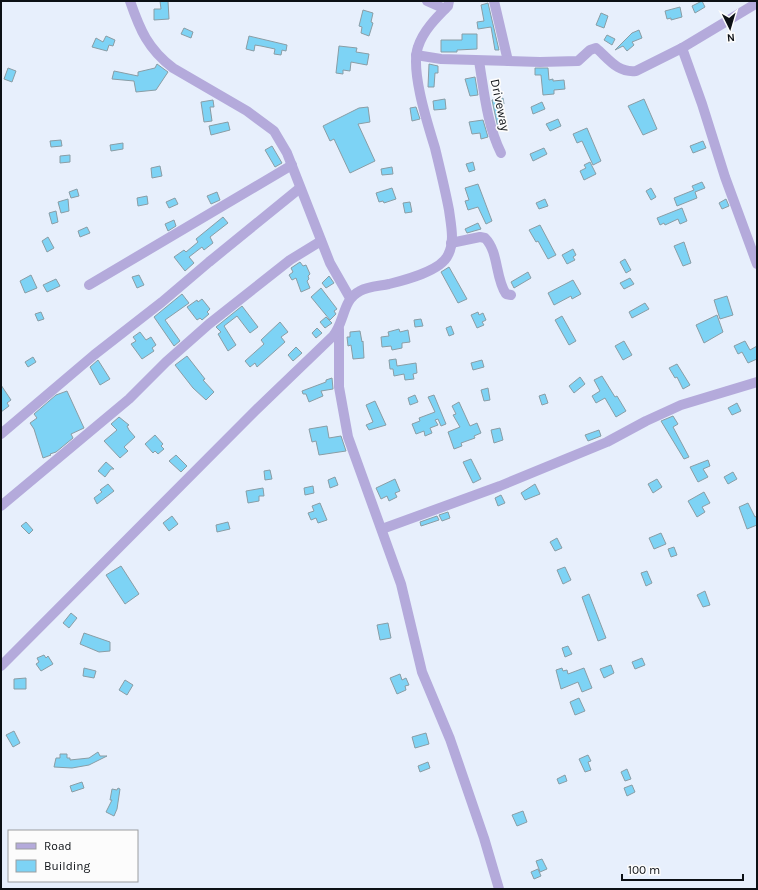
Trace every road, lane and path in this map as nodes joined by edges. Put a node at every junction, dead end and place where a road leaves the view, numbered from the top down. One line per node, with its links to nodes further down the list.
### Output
1 (130, 1): 11 (street)
2 (427, 1): 5 (street)
3 (494, 1): 9 (street)
4 (757, 3): 6 (street)
5 (447, 5): 7 (street)
6 (682, 48): 9 (street); 15 (street)
7 (416, 55): 8 (street); 14 (street)
8 (478, 61): 9 (street); 10 (street, Driveway)
9 (508, 61)
10 (501, 153)
11 (292, 165): 12 (street); 16 (street)
12 (300, 188): 13 (street); 21 (street)
13 (321, 241): 18 (street); 22 (street)
14 (451, 243): 17 (street); 18 (street)
15 (757, 264)
16 (89, 285)
17 (510, 295)
18 (350, 298): 19 (street)
19 (339, 329): 23 (street); 24 (street)
20 (757, 382): 23 (street)
21 (1, 434)
22 (1, 506)
23 (382, 529): 25 (street)
24 (1, 666)
25 (499, 889)

